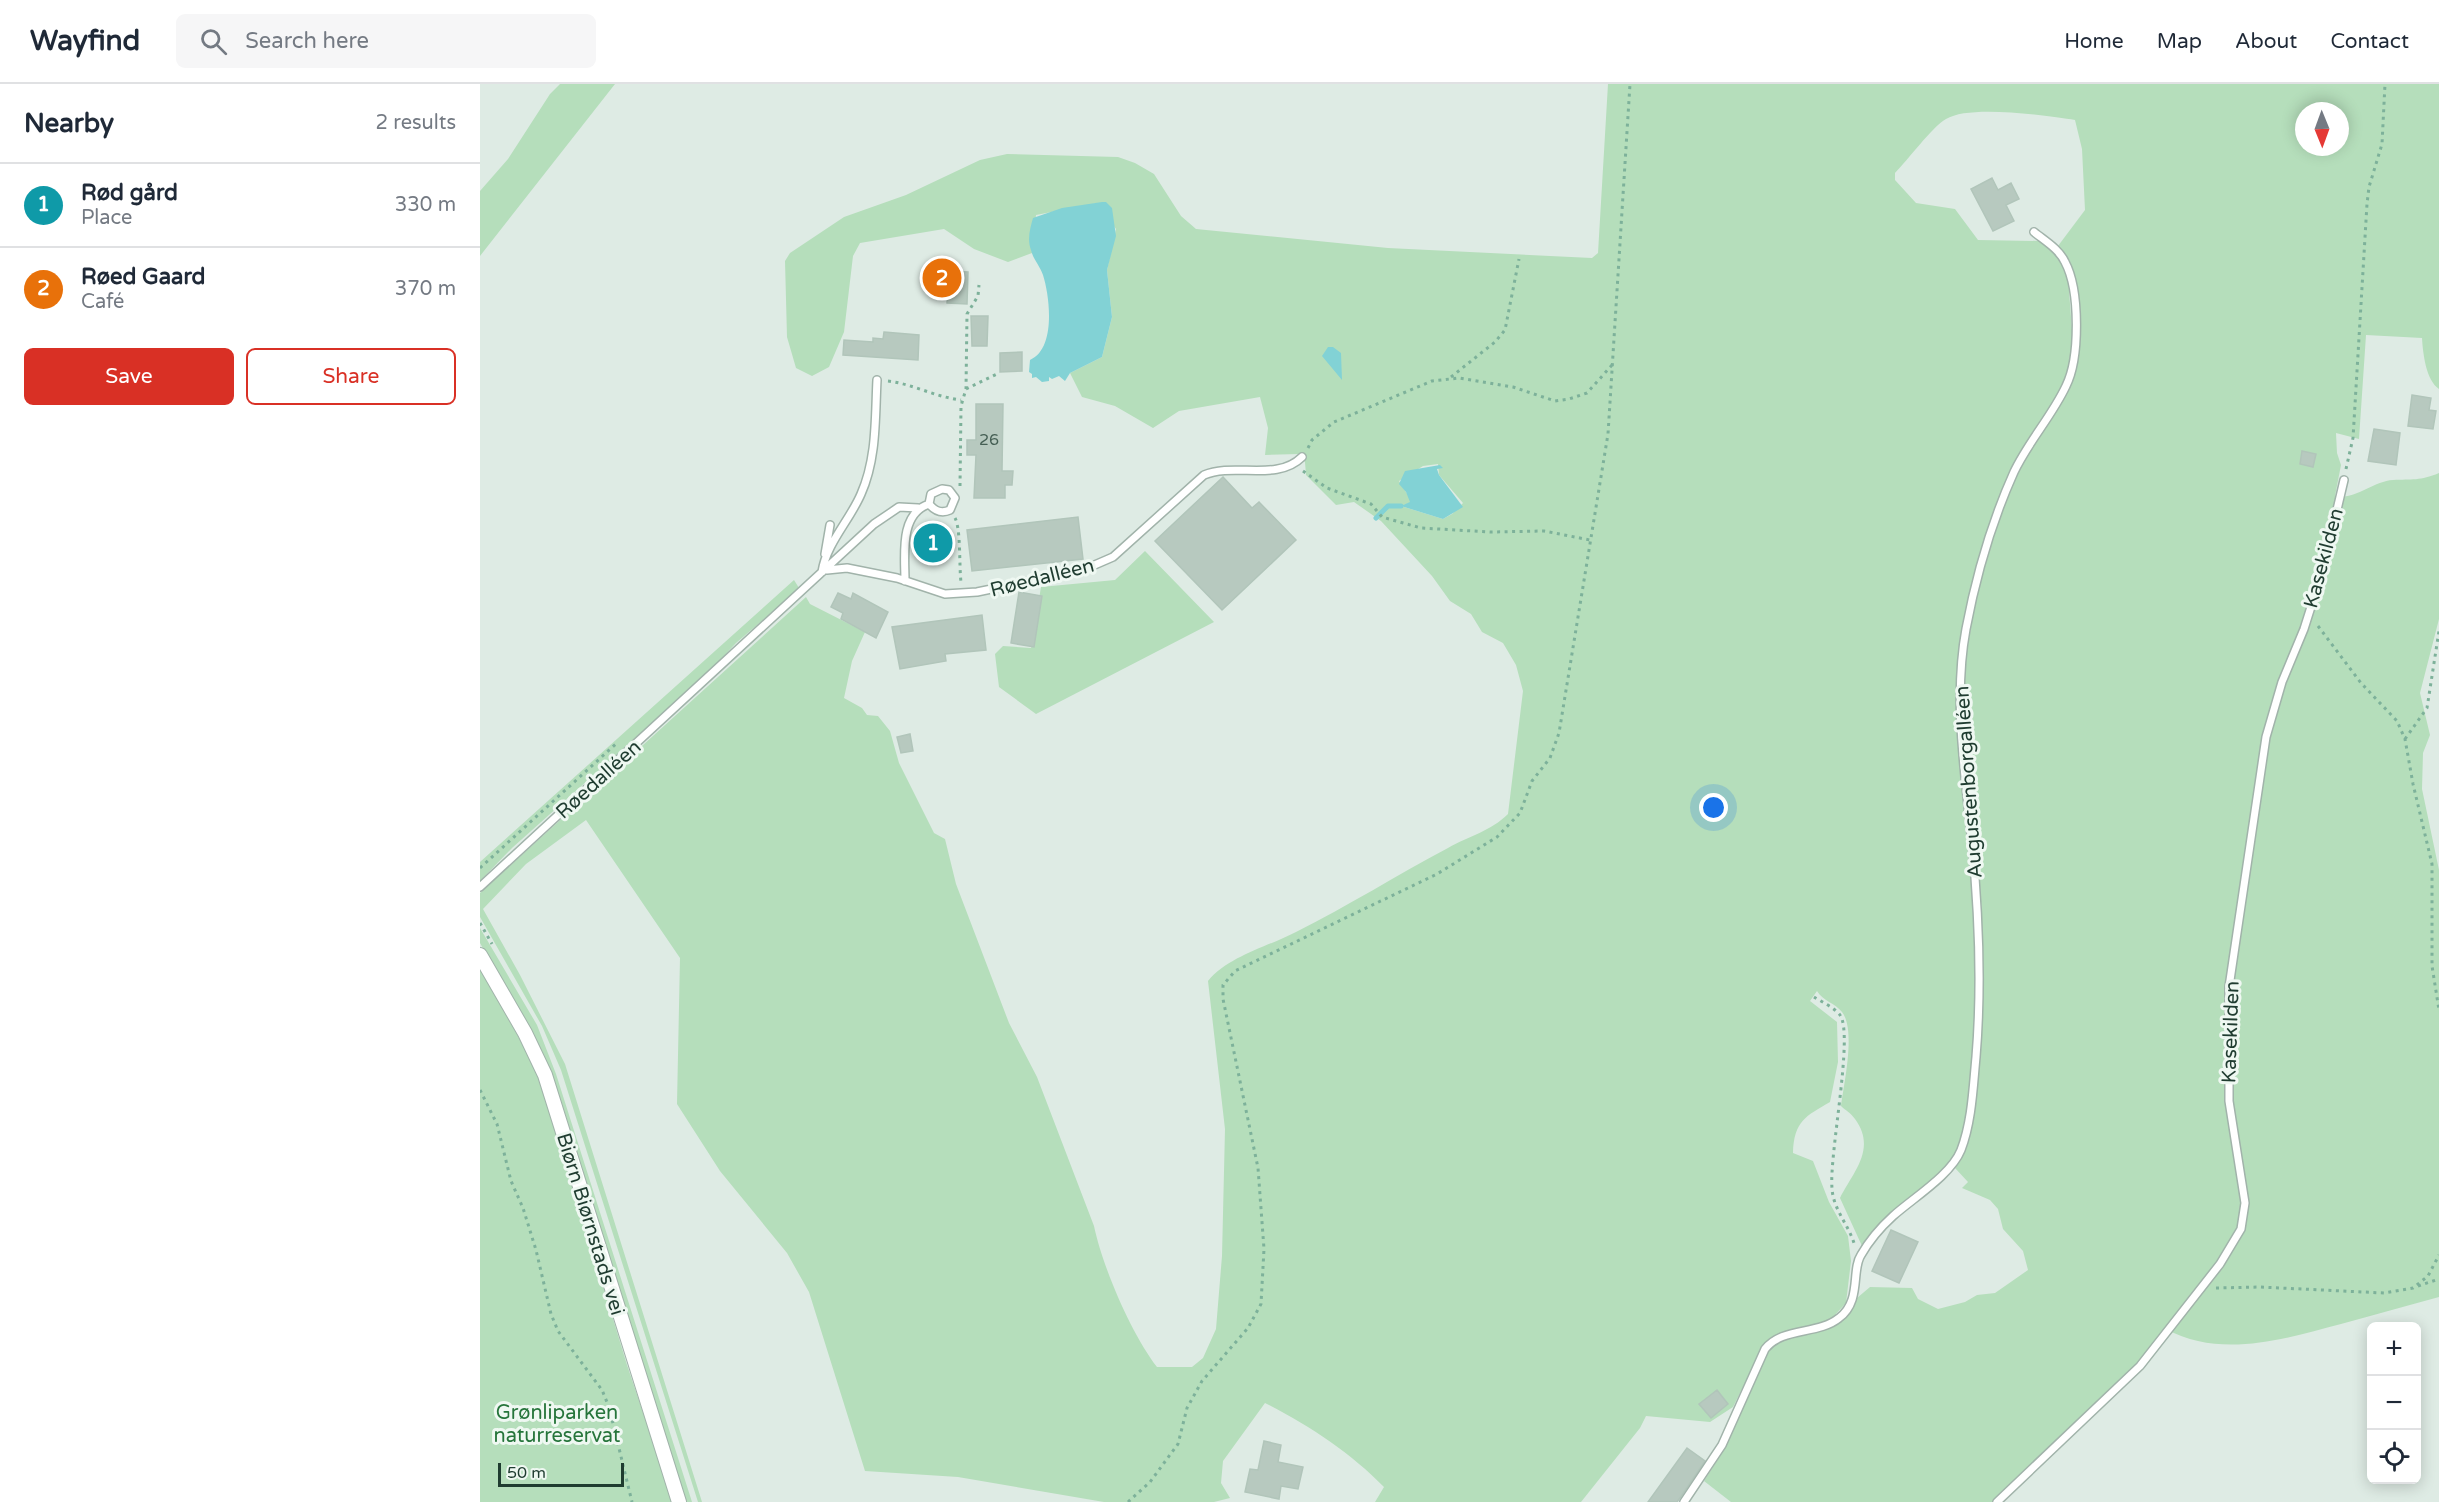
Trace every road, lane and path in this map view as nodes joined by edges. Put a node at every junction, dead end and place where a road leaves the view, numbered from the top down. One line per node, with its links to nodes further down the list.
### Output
1 (1630, 84): 6 (path)
2 (2385, 84): 14 (path)
3 (2034, 232): 34 (lane, Augustenborgalléen)
4 (1519, 259): 8 (path)
5 (979, 285): 10 (path)
6 (1612, 365): 8 (path); 20 (path)
7 (997, 374): 10 (path)
8 (1450, 378): 12 (path)
9 (877, 380): 11 (path); 21 (lane)
10 (966, 389): 11 (path)
11 (962, 400): 15 (path)
12 (1302, 457): 13 (lane)
13 (1295, 464): 20 (path); 24 (lane, Røedalléen)
14 (2344, 480): 25 (lane, Kasekilden)
15 (961, 485)
16 (929, 504): 17 (lane, Røedalléen); 18 (lane); 18 (lane)
17 (918, 508): 22 (lane, Røedalléen); 23 (lane)
18 (950, 510): 24 (path)
19 (830, 525): 21 (lane)
20 (1590, 540): 40 (path)
21 (825, 556): 22 (lane)
22 (822, 572): 23 (lane, Røedalléen); 28 (lane, Røedalléen)
23 (905, 581): 24 (lane, Røedalléen)
24 (962, 593)
25 (2310, 607): 27 (path); 37 (lane, Kasekilden)
26 (2439, 631): 27 (path)
27 (2405, 739): 31 (path)
28 (480, 887)
29 (480, 955): 39 (street, Biørn Biørnstads vei)
30 (1814, 997): 34 (path)
31 (2439, 1010)
32 (480, 1090): 38 (path)
33 (2439, 1255): 36 (path)
34 (1859, 1256): 41 (lane)
35 (2439, 1279): 36 (path)
36 (2413, 1288): 37 (path)
37 (2199, 1290): 42 (lane, Kasekilden)
38 (632, 1502)
39 (679, 1502)
40 (1128, 1502)
41 (1684, 1502)
42 (1997, 1502)

